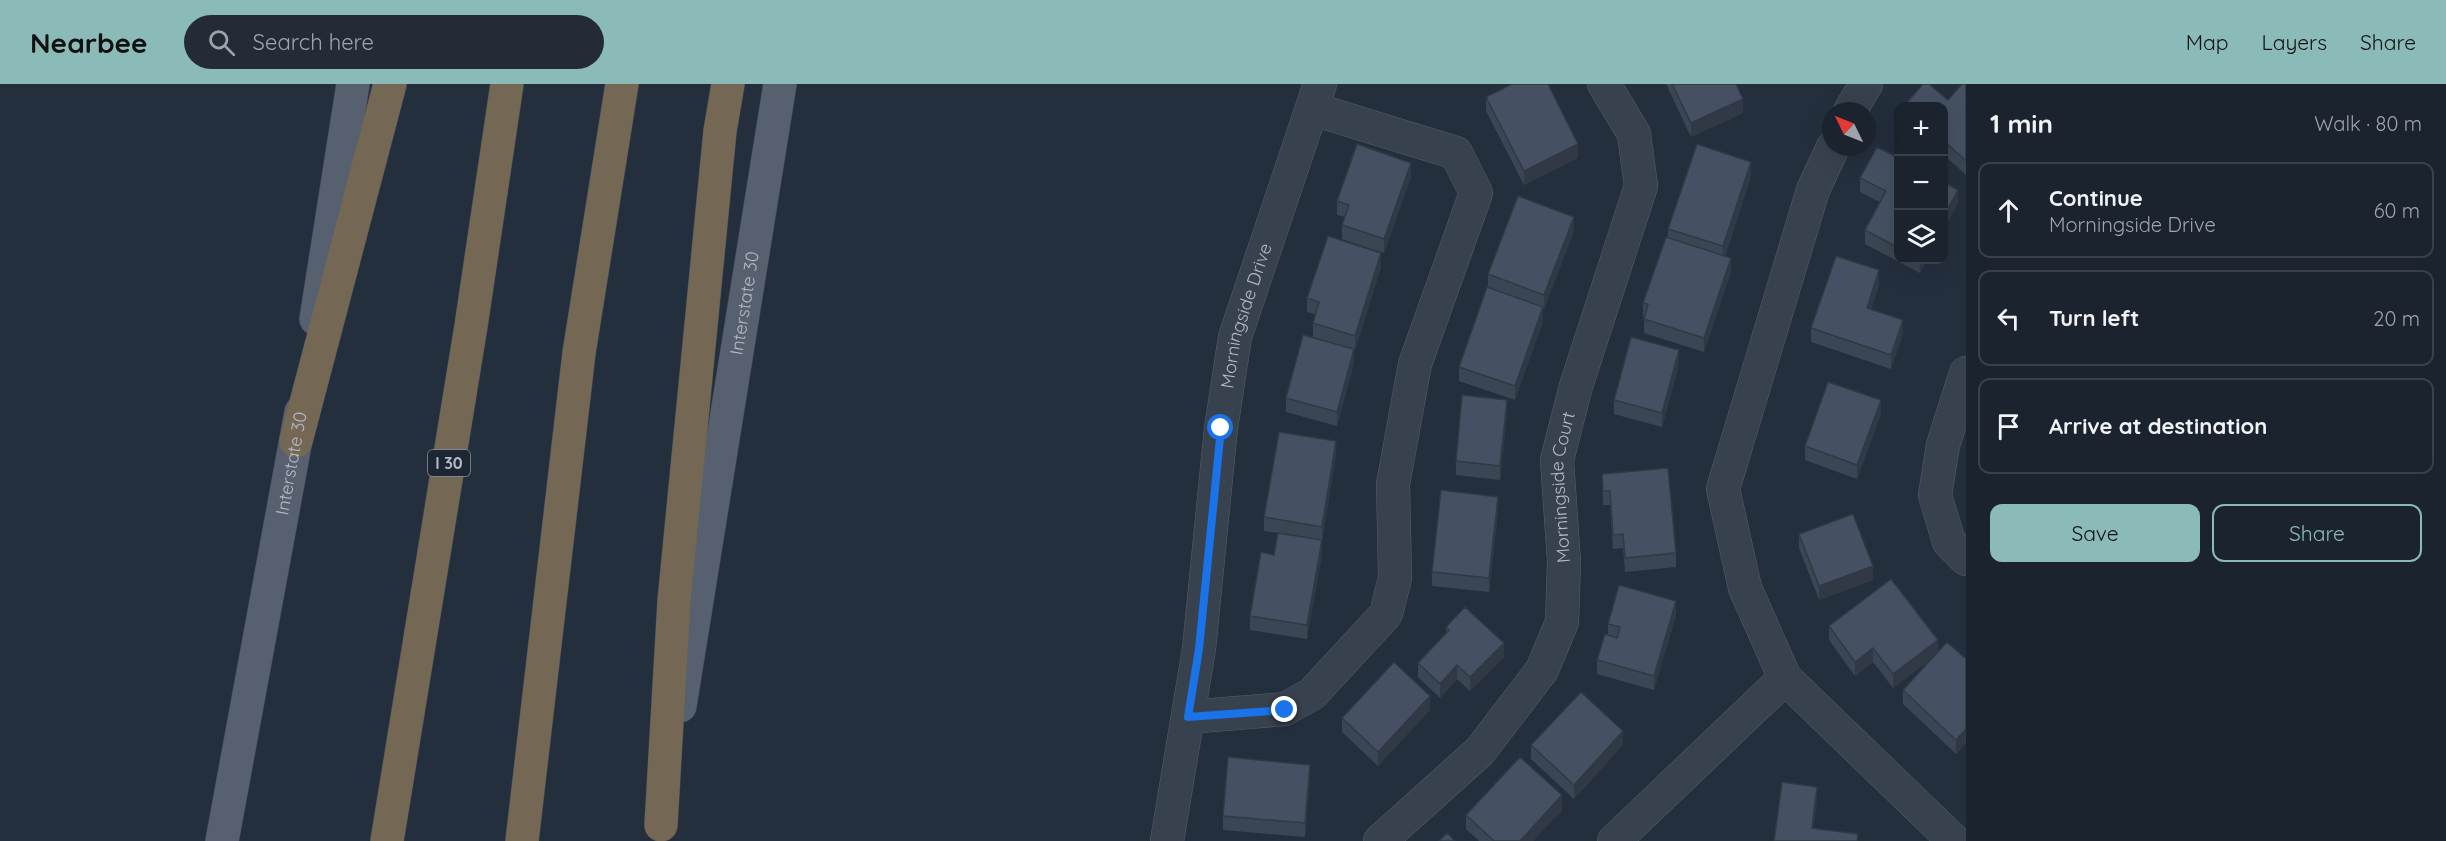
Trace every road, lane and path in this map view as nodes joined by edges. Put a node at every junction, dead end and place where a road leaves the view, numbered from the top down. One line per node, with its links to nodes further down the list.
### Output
1 (353, 84): 11 (main road, Interstate 30)
2 (390, 84): 11 (highway)
3 (507, 84): 18 (highway, I 30)
4 (622, 84): 19 (highway)
5 (728, 84): 16 (highway)
6 (780, 84): 16 (main road, Interstate 30)
7 (1604, 84): 21 (street, Morningside Court)
8 (1317, 97): 14 (street, Morningside Drive); 14 (street)
9 (1829, 156): 13 (street)
10 (1966, 373): 12 (street)
11 (296, 441): 15 (main road, Interstate 30)
12 (1966, 559)
13 (1785, 678): 22 (street); 23 (street)
14 (1188, 717): 20 (street, Morningside Drive)
15 (225, 827): 17 (main road)
16 (660, 833)
17 (205, 841)
18 (387, 841)
19 (522, 841)
20 (1167, 841)
21 (1380, 841)
22 (1614, 841)
23 (1954, 841)

